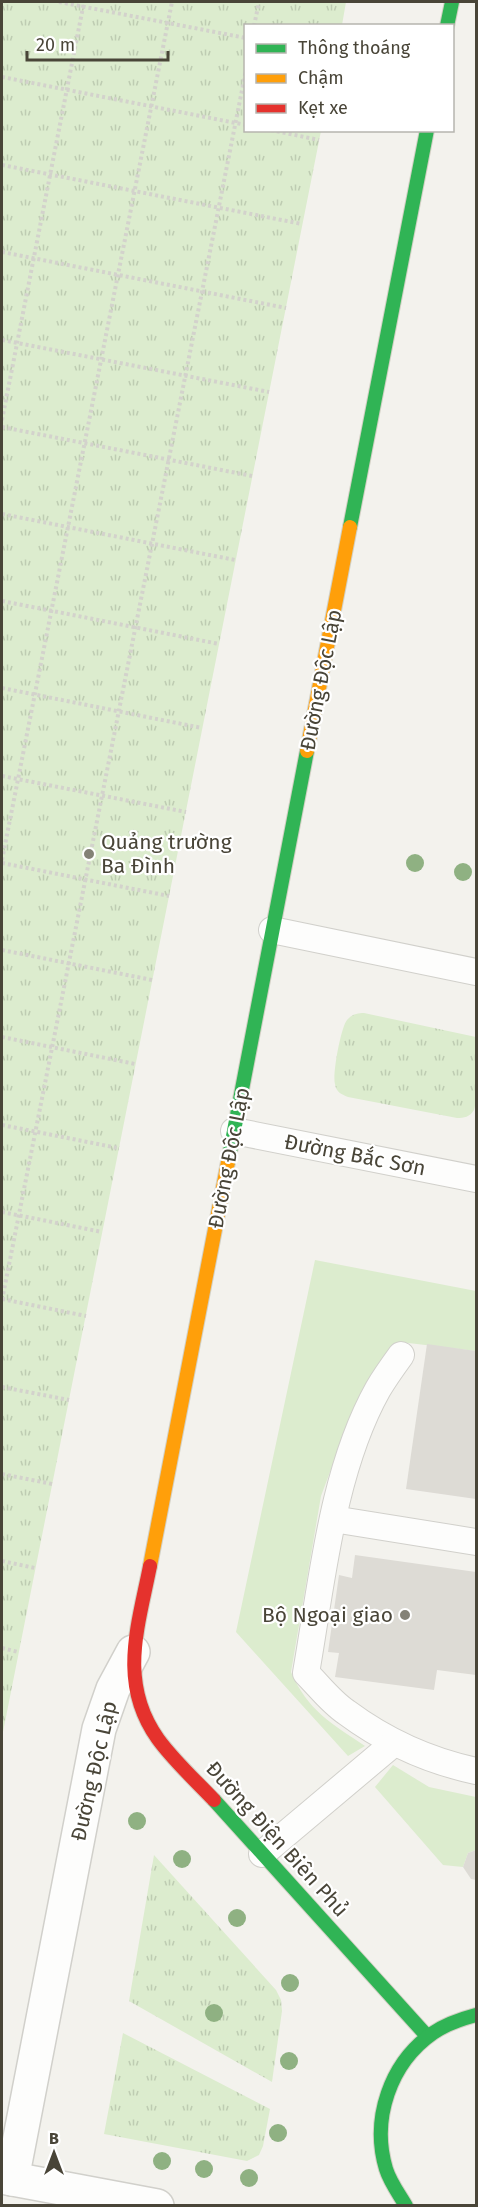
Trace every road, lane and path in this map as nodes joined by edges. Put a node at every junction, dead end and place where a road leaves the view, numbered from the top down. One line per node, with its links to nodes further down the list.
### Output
1 (59, 2): 5 (path)
2 (172, 2): 6 (path)
3 (259, 2): 7 (path)
4 (452, 2): 8 (main road)
5 (84, 4): 6 (path); 12 (path)
6 (167, 23): 9 (path); 13 (path)
7 (254, 24)
8 (447, 24)
9 (244, 38)
10 (2, 77): 12 (path)
11 (244, 80): 14 (path)
12 (67, 91): 13 (path); 20 (path)
13 (151, 107): 14 (path); 21 (path)
14 (235, 123): 15 (path); 22 (path)
15 (244, 125)
16 (281, 132): 18 (path)
17 (427, 132): 58 (main road, Đường Độc Lập)
18 (319, 140)
19 (2, 165): 20 (path)
20 (50, 174): 21 (path); 25 (path)
21 (135, 191): 22 (path); 26 (path)
22 (218, 207): 23 (path); 27 (path)
23 (302, 224)
24 (2, 252): 25 (path)
25 (33, 258): 26 (path); 30 (path)
26 (118, 275): 27 (path); 31 (path)
27 (202, 291): 28 (path); 32 (path)
28 (286, 308)
29 (2, 340): 30 (path)
30 (16, 342): 31 (path); 34 (path)
31 (101, 359): 32 (path); 36 (path)
32 (185, 375): 33 (path); 37 (path)
33 (269, 392)
34 (2, 420)
35 (2, 427): 36 (path)
36 (84, 443): 37 (path); 40 (path)
37 (168, 459): 38 (path); 41 (path)
38 (252, 476)
39 (2, 514): 40 (path)
40 (67, 527): 41 (path); 44 (path)
41 (151, 543): 42 (path); 45 (path)
42 (235, 560)
43 (2, 601): 44 (path)
44 (51, 611): 45 (path); 48 (path)
45 (135, 627): 46 (path); 49 (path)
46 (219, 644)
47 (2, 688): 48 (path)
48 (34, 695): 49 (path); 52 (path)
49 (118, 711): 50 (path); 53 (path)
50 (202, 728)
51 (2, 776): 52 (path)
52 (17, 778): 53 (path); 55 (path)
53 (102, 795): 54 (path); 56 (path)
54 (186, 812)
55 (2, 861): 56 (path)
56 (85, 879): 57 (path); 60 (path)
57 (169, 896)
58 (273, 930): 61 (lane); 68 (main road, Đường Độc Lập)
59 (2, 950): 60 (path)
60 (68, 963): 62 (path); 64 (path)
61 (477, 972)
62 (152, 980)
63 (2, 1037): 64 (path)
64 (51, 1047): 65 (path); 67 (path)
65 (135, 1064)
66 (2, 1125): 67 (path)
67 (34, 1131): 69 (path); 72 (path)
68 (234, 1131): 70 (lane, Đường Bắc Sơn); 87 (main road, Đường Độc Lập)
69 (118, 1148)
70 (477, 1179)
71 (2, 1212): 72 (path)
72 (18, 1215): 73 (path); 74 (path)
73 (102, 1232)
74 (2, 1300): 75 (path)
75 (86, 1316)
76 (401, 1355): 81 (lane)
77 (2, 1387): 78 (path)
78 (69, 1400)
79 (2, 1474): 80 (path)
80 (52, 1484)
81 (333, 1520): 82 (lane); 88 (lane)
82 (477, 1542)
83 (2, 1561): 84 (path)
84 (35, 1568)
85 (2, 1648): 86 (path)
86 (18, 1652)
87 (133, 1652): 90 (main road, Đường Điện Biên Phủ); 93 (street, Đường Độc Lập)
88 (394, 1743): 89 (lane); 90 (lane)
89 (477, 1770)
90 (262, 1854): 92 (main road, Đường Điện Biên Phủ)
91 (477, 2015): 92 (main road)
92 (427, 2036): 95 (main road)
93 (7, 2178): 94 (street)
94 (157, 2205)
95 (406, 2205)

